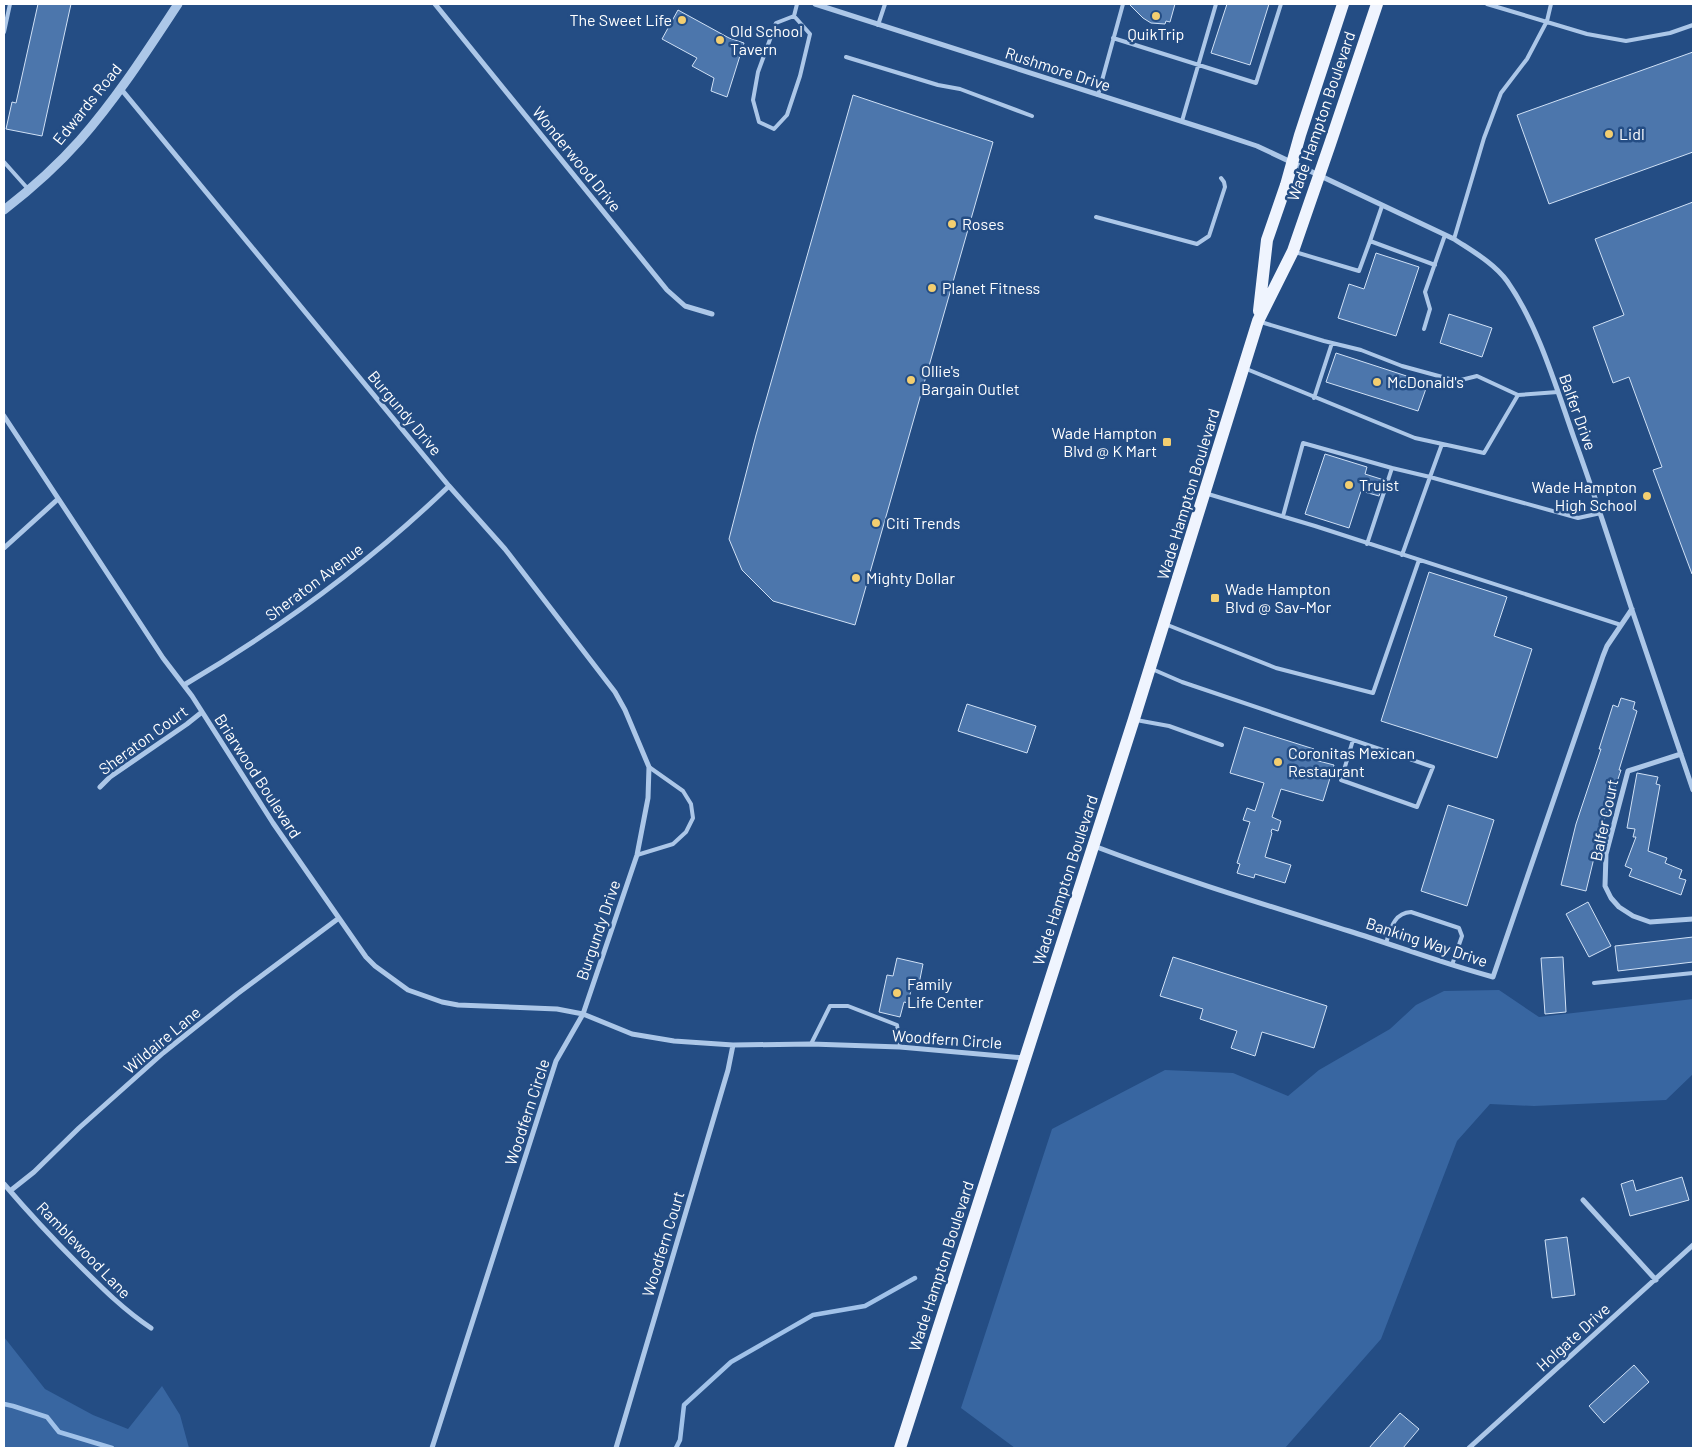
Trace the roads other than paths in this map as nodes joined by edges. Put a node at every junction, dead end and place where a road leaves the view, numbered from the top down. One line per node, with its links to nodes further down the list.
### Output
1 (10, 4): 18 (lane)
2 (178, 4): 22 (street, Edwards Road)
3 (435, 4): 39 (street, Wonderwood Drive)
4 (797, 4): 14 (lane)
5 (815, 4): 16 (street, Rushmore Drive)
6 (885, 4): 16 (lane)
7 (1123, 4): 19 (lane)
8 (1216, 4): 21 (lane)
9 (1281, 4): 21 (lane)
10 (1343, 4): 27 (main road, Wade Hampton Boulevard)
11 (1377, 4): 28 (main road, Wade Hampton Boulevard)
12 (1488, 4): 15 (lane)
13 (1551, 4): 15 (lane)
14 (794, 16): 14 (lane)
15 (1547, 21): 17 (lane); 35 (lane)
16 (878, 25): 23 (street, Rushmore Drive)
17 (1693, 25)
18 (4, 32)
19 (1113, 38): 21 (lane); 23 (lane)
20 (846, 57): 24 (lane)
21 (1198, 65): 25 (lane)
22 (121, 89): 30 (street, Edwards Road); 51 (street, Burgundy Drive)
23 (1098, 95): 25 (street, Rushmore Drive)
24 (1032, 116)
25 (1182, 121): 27 (street, Rushmore Drive)
26 (4, 162): 30 (lane)
27 (1292, 164): 28 (street, Balfer Drive); 40 (main road, Wade Hampton Boulevard)
28 (1318, 176): 31 (street, Balfer Drive); 37 (main road, Wade Hampton Boulevard)
29 (1221, 178): 33 (lane)
30 (29, 190): 32 (street, Edwards Road)
31 (1382, 206): 34 (street, Balfer Drive); 36 (lane)
32 (4, 210)
33 (1096, 217)
34 (1444, 235): 35 (street, Balfer Drive); 38 (lane)
35 (1454, 239): 44 (street, Balfer Drive)
36 (1370, 241): 37 (lane); 38 (lane)
37 (1292, 251): 40 (main road, Wade Hampton Boulevard)
38 (1435, 265): 41 (lane)
39 (712, 314)
40 (1258, 321): 42 (lane); 43 (main road, Wade Hampton Boulevard)
41 (1424, 329)
42 (1332, 343): 45 (lane); 46 (lane)
43 (1244, 368): 46 (lane); 52 (main road, Wade Hampton Boulevard)
44 (1558, 392): 45 (lane); 54 (street, Balfer Drive)
45 (1518, 395): 48 (lane)
46 (1314, 398): 48 (lane)
47 (4, 416): 53 (street, Briarwood Boulevard)
48 (1442, 444): 50 (lane)
49 (1392, 468): 50 (lane); 55 (lane); 56 (lane)
50 (1430, 477): 54 (lane); 58 (lane)
51 (449, 486): 64 (street, Sheraton Avenue); 70 (street, Burgundy Drive)
52 (1206, 493): 55 (lane); 61 (main road, Wade Hampton Boulevard)
53 (58, 499): 57 (street); 64 (street, Briarwood Boulevard)
54 (1601, 513): 60 (street, Balfer Drive)
55 (1283, 516): 56 (lane)
56 (1367, 544): 58 (lane)
57 (4, 548)
58 (1402, 555): 59 (lane)
59 (1419, 560): 61 (lane); 62 (lane)
60 (1632, 610): 62 (street, Banking Way Drive); 69 (street, Balfer Drive)
61 (1164, 623): 63 (main road, Wade Hampton Boulevard)
62 (1621, 625): 78 (street, Banking Way Drive)
63 (1150, 668): 66 (main road, Wade Hampton Boulevard); 67 (lane)
64 (184, 685): 65 (street, Briarwood Boulevard)
65 (202, 712): 71 (street, Sheraton Court); 75 (street, Briarwood Boulevard)
66 (1134, 719): 68 (lane); 73 (main road, Wade Hampton Boulevard)
67 (1353, 740): 67 (lane)
68 (1222, 745)
69 (1681, 754): 72 (street, Balfer Drive); 76 (street, Balfer Court)
70 (649, 767): 74 (street, Burgundy Drive); 74 (lane)
71 (100, 787)
72 (1693, 790)
73 (1094, 846): 77 (street, Banking Way Drive); 85 (main road, Wade Hampton Boulevard)
74 (637, 855): 81 (street, Burgundy Drive)
75 (339, 918): 81 (street, Briarwood Boulevard); 87 (street, Wildaire Lane)
76 (1693, 919)
77 (1386, 942): 78 (street, Banking Way Drive); 78 (lane)
78 (1452, 965)
79 (1693, 973): 80 (lane)
80 (1594, 983)
81 (583, 1014): 83 (street, Woodfern Circle); 92 (street, Woodfern Circle)
82 (811, 1044): 83 (street, Woodfern Circle); 84 (street, Woodfern Circle); 84 (lane)
83 (733, 1045): 93 (street, Woodfern Court)
84 (900, 1047): 85 (street, Woodfern Circle)
85 (1024, 1058): 94 (main road, Wade Hampton Boulevard)
86 (4, 1184): 87 (street, Ramblewood Lane)
87 (10, 1191): 91 (street, Ramblewood Lane)
88 (1583, 1200): 90 (street)
89 (1693, 1245): 90 (street, Holgate Drive)
90 (1656, 1280): 95 (street, Holgate Drive)
91 (151, 1328)
92 (432, 1448)
93 (616, 1448)
94 (900, 1448)
95 (1469, 1448)

